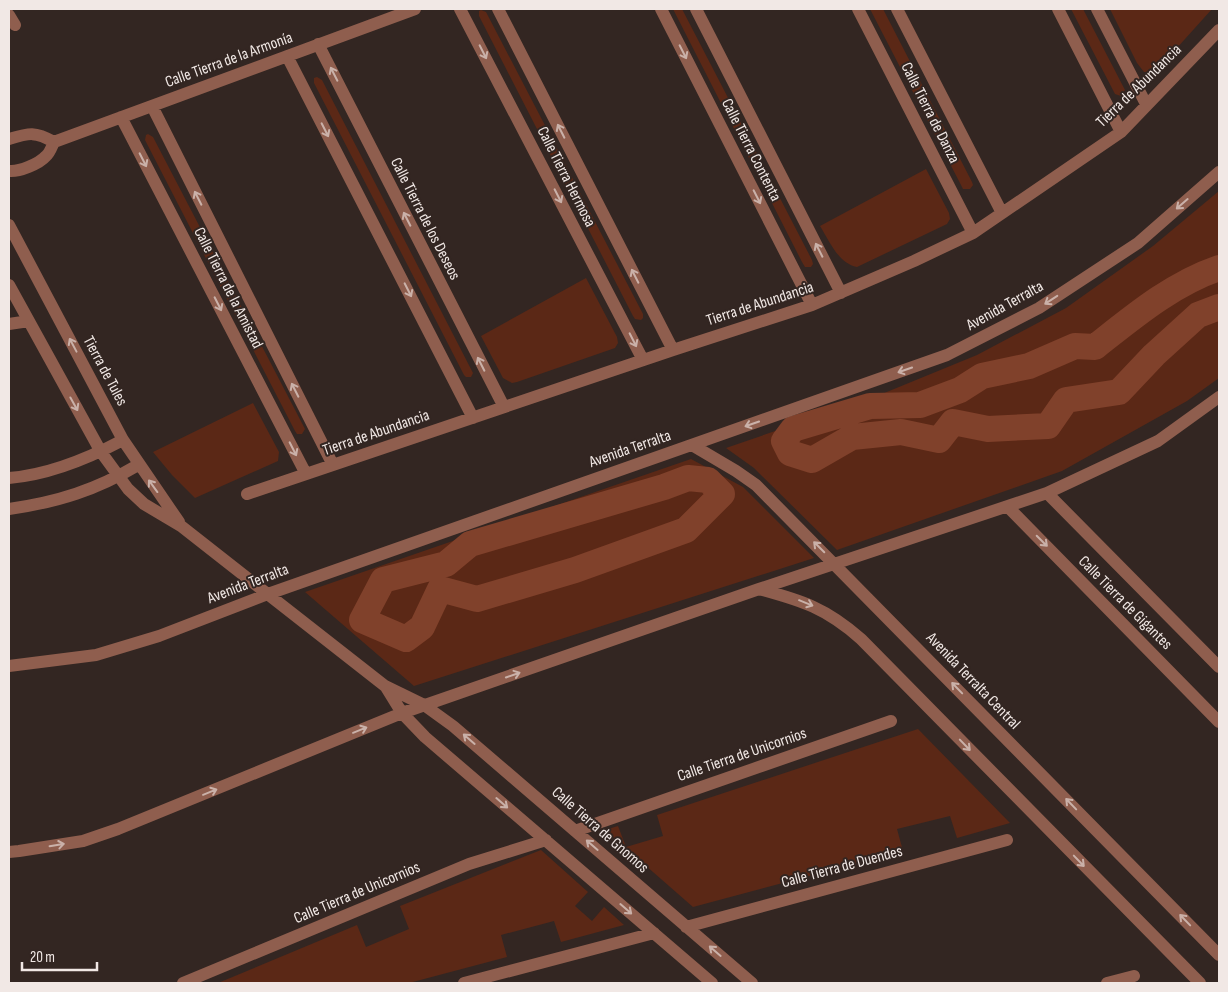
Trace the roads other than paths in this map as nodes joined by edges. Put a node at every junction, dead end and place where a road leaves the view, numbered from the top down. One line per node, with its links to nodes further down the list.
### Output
1 (416, 9): 11 (street, Calle Tierra de la Armonía)
2 (460, 9): 30 (street, Calle Tierra Hermosa, one-way to 30)
3 (498, 9): 29 (street, Calle Tierra Hermosa, one-way to 3)
4 (661, 9): 26 (street, Calle Tierra Contenta, one-way to 26)
5 (696, 9): 25 (street, Calle Tierra Contenta, one-way to 5)
6 (858, 9): 23 (street, Calle Tierra de Danza)
7 (897, 9): 21 (street, Calle Tierra de Danza)
8 (1058, 9): 16 (street)
9 (1096, 9): 13 (street)
10 (1219, 30): 13 (street, Tierra de Abundancia)
11 (318, 44): 12 (street, Calle Tierra de la Armonía); 32 (street, Calle Tierra de los Deseos, one-way to 11)
12 (287, 56): 14 (street, Calle Tierra de la Armonía); 33 (street, one-way to 33)
13 (1146, 104): 16 (street, Tierra de Abundancia)
14 (152, 106): 15 (street, Calle Tierra de la Armonía); 38 (street, Calle Tierra de la Amistad, one-way to 14)
15 (121, 117): 18 (street, Calle Tierra de la Armonía); 39 (street, Calle Tierra de la Amistad, one-way to 39)
16 (1121, 132): 21 (street, Tierra de Abundancia)
17 (9, 139): 18 (street)
18 (54, 142): 19 (street)
19 (9, 171)
20 (1219, 172): 35 (street, Avenida Terralta, one-way to 35)
21 (1002, 213): 23 (street, Tierra de Abundancia)
22 (9, 225): 34 (street, Tierra de Tules, one-way to 22)
23 (973, 233): 25 (street, Tierra de Abundancia)
24 (9, 285): 27 (street, Tierra de Tules)
25 (841, 293): 26 (street, Tierra de Abundancia)
26 (812, 305): 29 (street, Tierra de Abundancia)
27 (29, 321): 28 (street); 36 (street, Tierra de Tules, one-way to 36)
28 (9, 324)
29 (674, 350): 30 (street, Tierra de Abundancia)
30 (643, 360): 32 (street, Tierra de Abundancia)
31 (1219, 397): 42 (street)
32 (504, 407): 33 (street, Tierra de Abundancia)
33 (473, 418): 38 (street, Tierra de Abundancia)
34 (122, 440): 36 (street); 37 (street, Tierra de Tules)
35 (692, 444): 47 (street, Avenida Terralta Central, one-way to 35); 49 (street, Avenida Terralta)
36 (101, 452): 40 (street, Tierra de Tules); 41 (street)
37 (138, 465): 40 (street); 46 (street, Tierra de Tules, one-way to 37)
38 (333, 465): 39 (street, Tierra de Abundancia)
39 (306, 474): 43 (street, Tierra de Abundancia)
40 (118, 477): 45 (street); 46 (street, Tierra de Tules)
41 (9, 478)
42 (1047, 493): 44 (street); 51 (street, Calle Tierra de Gigantes)
43 (247, 494)
44 (1008, 507): 47 (street); 56 (street, Calle Tierra de Gigantes, one-way to 56)
45 (9, 509)
46 (181, 526): 49 (street, Tierra de Tules)
47 (836, 564): 48 (street); 63 (street, Avenida Terralta Central, one-way to 47)
48 (759, 590): 53 (street, one-way to 48); 70 (street, one-way to 70)
49 (268, 594): 50 (street, Avenida Terralta); 52 (street, Tierra de Tules)
50 (9, 666)
51 (1219, 667)
52 (385, 686): 53 (street, Tierra de Tules); 54 (street, Tierra de Tules)
53 (424, 706): 54 (street); 57 (street, Calle Tierra de Gnomos, one-way to 53)
54 (402, 713): 58 (street, one-way to 58); 60 (street, one-way to 54)
55 (892, 721): 57 (street, Calle Tierra de Unicornios)
56 (1219, 722)
57 (575, 831): 61 (street, Calle Tierra de Gnomos, one-way to 57)
58 (546, 840): 62 (street, one-way to 62); 65 (street, Calle Tierra de Unicornios)
59 (1007, 840): 61 (street, Calle Tierra de Duendes)
60 (9, 852)
61 (686, 927): 68 (street, Calle Tierra de Gnomos, one-way to 61)
62 (654, 933): 66 (street); 67 (street)
63 (1219, 954)
64 (1134, 976): 69 (street)
65 (183, 983)
66 (464, 983)
67 (712, 983)
68 (752, 983)
69 (1107, 983)
70 (1200, 983)

